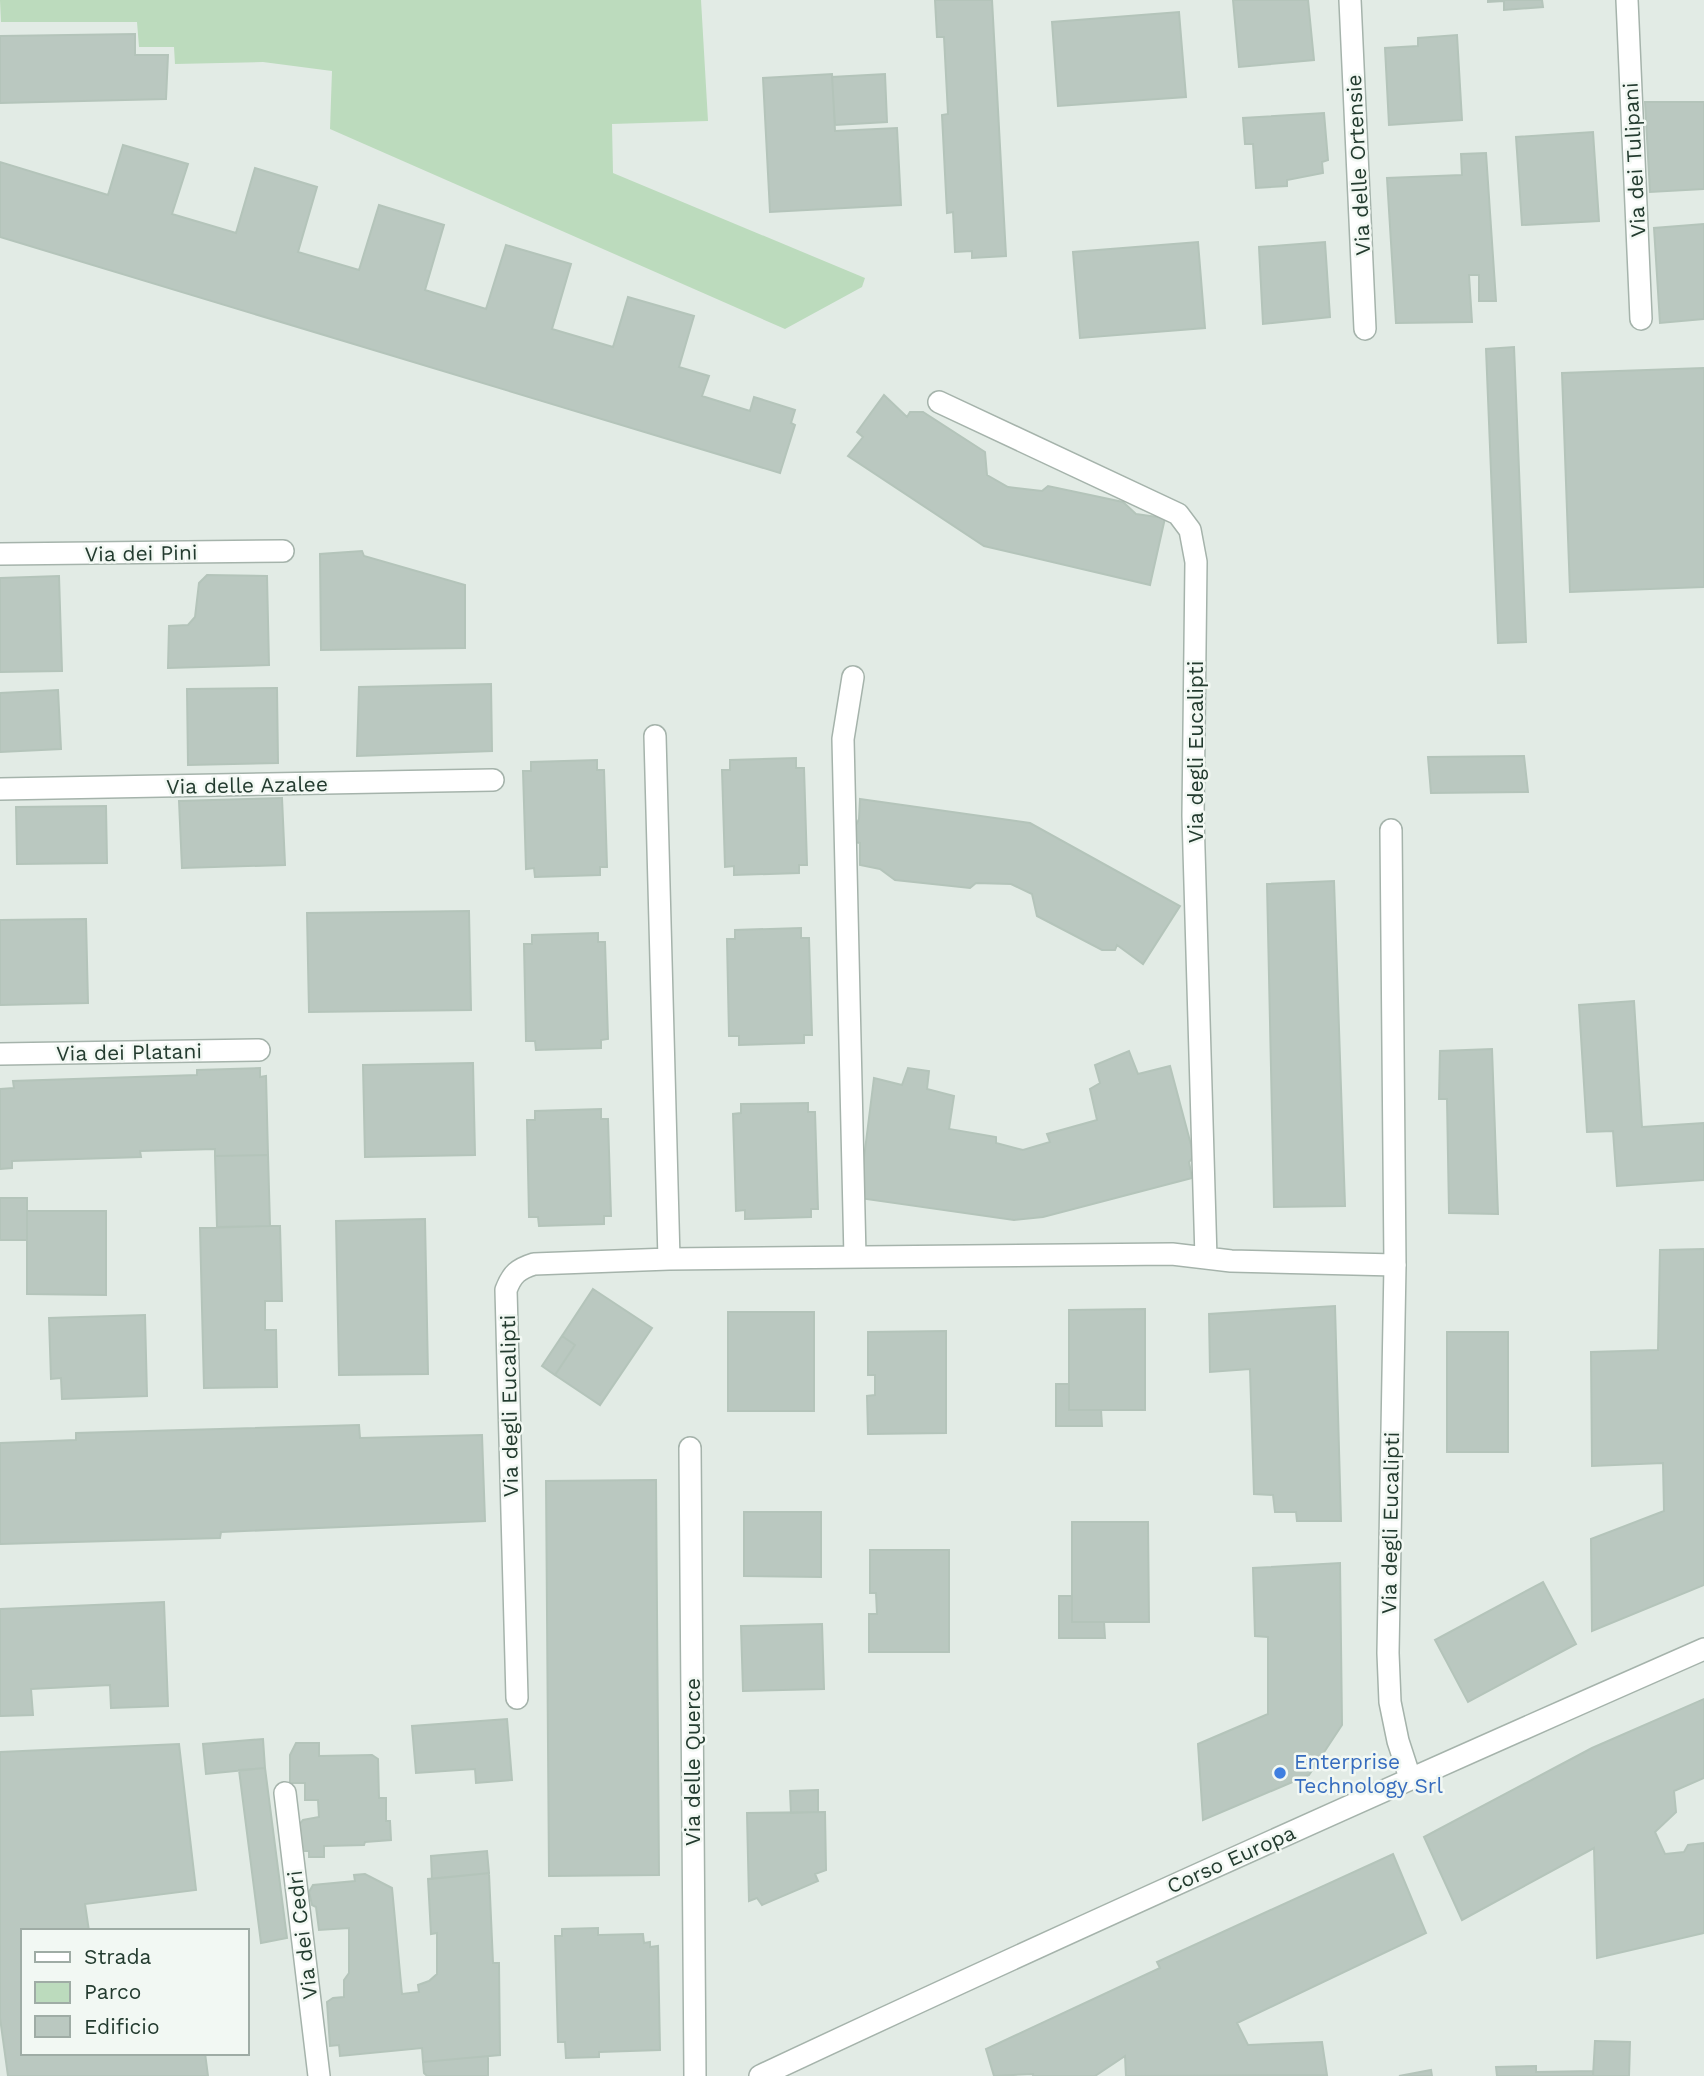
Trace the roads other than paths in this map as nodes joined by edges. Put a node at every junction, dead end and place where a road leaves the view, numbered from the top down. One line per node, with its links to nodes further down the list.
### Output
1 (1350, 0): 4 (street, Via delle Ortensie)
2 (1627, 0): 3 (street, Via dei Tulipani)
3 (1641, 319)
4 (1365, 329)
5 (939, 402): 16 (street, Via degli Eucalipti)
6 (283, 551): 7 (street, Via dei Pini)
7 (0, 554)
8 (853, 677): 15 (street)
9 (654, 736): 17 (street)
10 (493, 780): 11 (street, Via delle Azalee)
11 (0, 789)
12 (1391, 830): 18 (street, Via degli Eucalipti)
13 (258, 1050): 14 (street, Via dei Platani)
14 (0, 1054)
15 (855, 1257): 16 (street, Via degli Eucalipti); 17 (street, Via degli Eucalipti)
16 (1206, 1258): 18 (street, Via degli Eucalipti)
17 (669, 1259): 21 (street, Via degli Eucalipti)
18 (1395, 1265): 22 (street, Via degli Eucalipti)
19 (690, 1448): 25 (street, Via delle Querce)
20 (1704, 1648): 22 (street, Corso Europa)
21 (517, 1698)
22 (1410, 1778): 26 (street, Corso Europa)
23 (285, 1794): 24 (street, Via dei Cedri)
24 (319, 2076)
25 (695, 2076)
26 (760, 2076)

